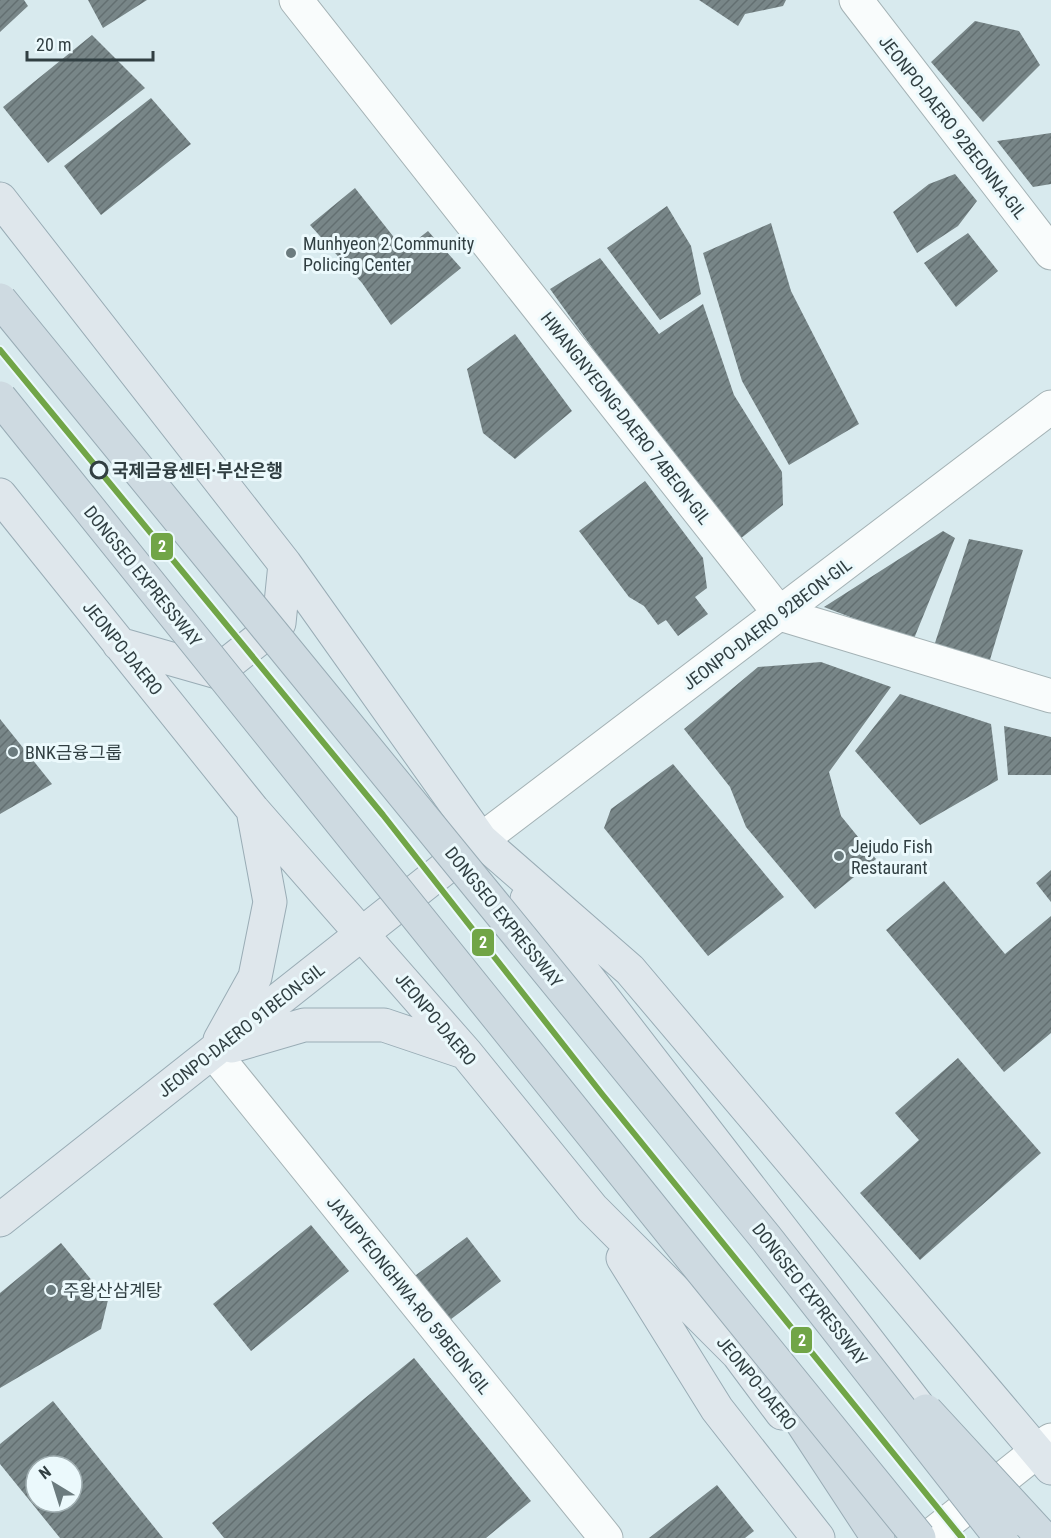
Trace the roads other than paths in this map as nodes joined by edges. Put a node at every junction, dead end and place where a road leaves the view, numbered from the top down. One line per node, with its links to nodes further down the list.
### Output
1 (296, 0): 10 (street, HWANGNYEONG-DAERO 74BEON-GIL)
2 (856, 0): 4 (street, JEONPO-DAERO 92BEONNA-GIL)
3 (0, 199): 9 (main road)
4 (1051, 253)
5 (0, 300): 20 (highway, DONGSEO EXPRESSWAY, bridge)
6 (0, 398): 21 (highway, DONGSEO EXPRESSWAY, bridge)
7 (1051, 407): 10 (street, JEONPO-DAERO 92BEON-GIL)
8 (0, 495): 11 (main road, JEONPO-DAERO)
9 (285, 564): 11 (main road); 14 (main road)
10 (780, 614): 12 (street); 14 (street, JEONPO-DAERO 92BEON-GIL)
11 (119, 644): 13 (main road, JEONPO-DAERO)
12 (1051, 696)
13 (253, 810): 15 (main road, JEONPO-DAERO); 16 (main road)
14 (482, 840): 15 (main road, JEONPO-DAERO 91BEON-GIL); 22 (main road); 23 (main road)
15 (364, 934): 16 (main road, JEONPO-DAERO 91BEON-GIL); 17 (main road, JEONPO-DAERO)
16 (213, 1052): 17 (main road); 19 (main road, JEONPO-DAERO 91BEON-GIL); 24 (street, JAYUPYEONGHWA-RO 59BEON-GIL)
17 (466, 1053): 18 (main road, JEONPO-DAERO)
18 (592, 1208): 25 (main road); 26 (main road, JEONPO-DAERO)
19 (0, 1220)
20 (766, 1238): 29 (highway, DONGSEO EXPRESSWAY, bridge); 31 (highway, bridge)
21 (708, 1278): 26 (highway, bridge); 27 (highway, DONGSEO EXPRESSWAY, bridge)
22 (1046, 1453): 23 (street)
23 (985, 1493): 28 (street); 30 (main road)
24 (606, 1538)
25 (818, 1538)
26 (878, 1538)
27 (919, 1538)
28 (928, 1538)
29 (1001, 1538)
30 (1021, 1538)
31 (1043, 1538)

